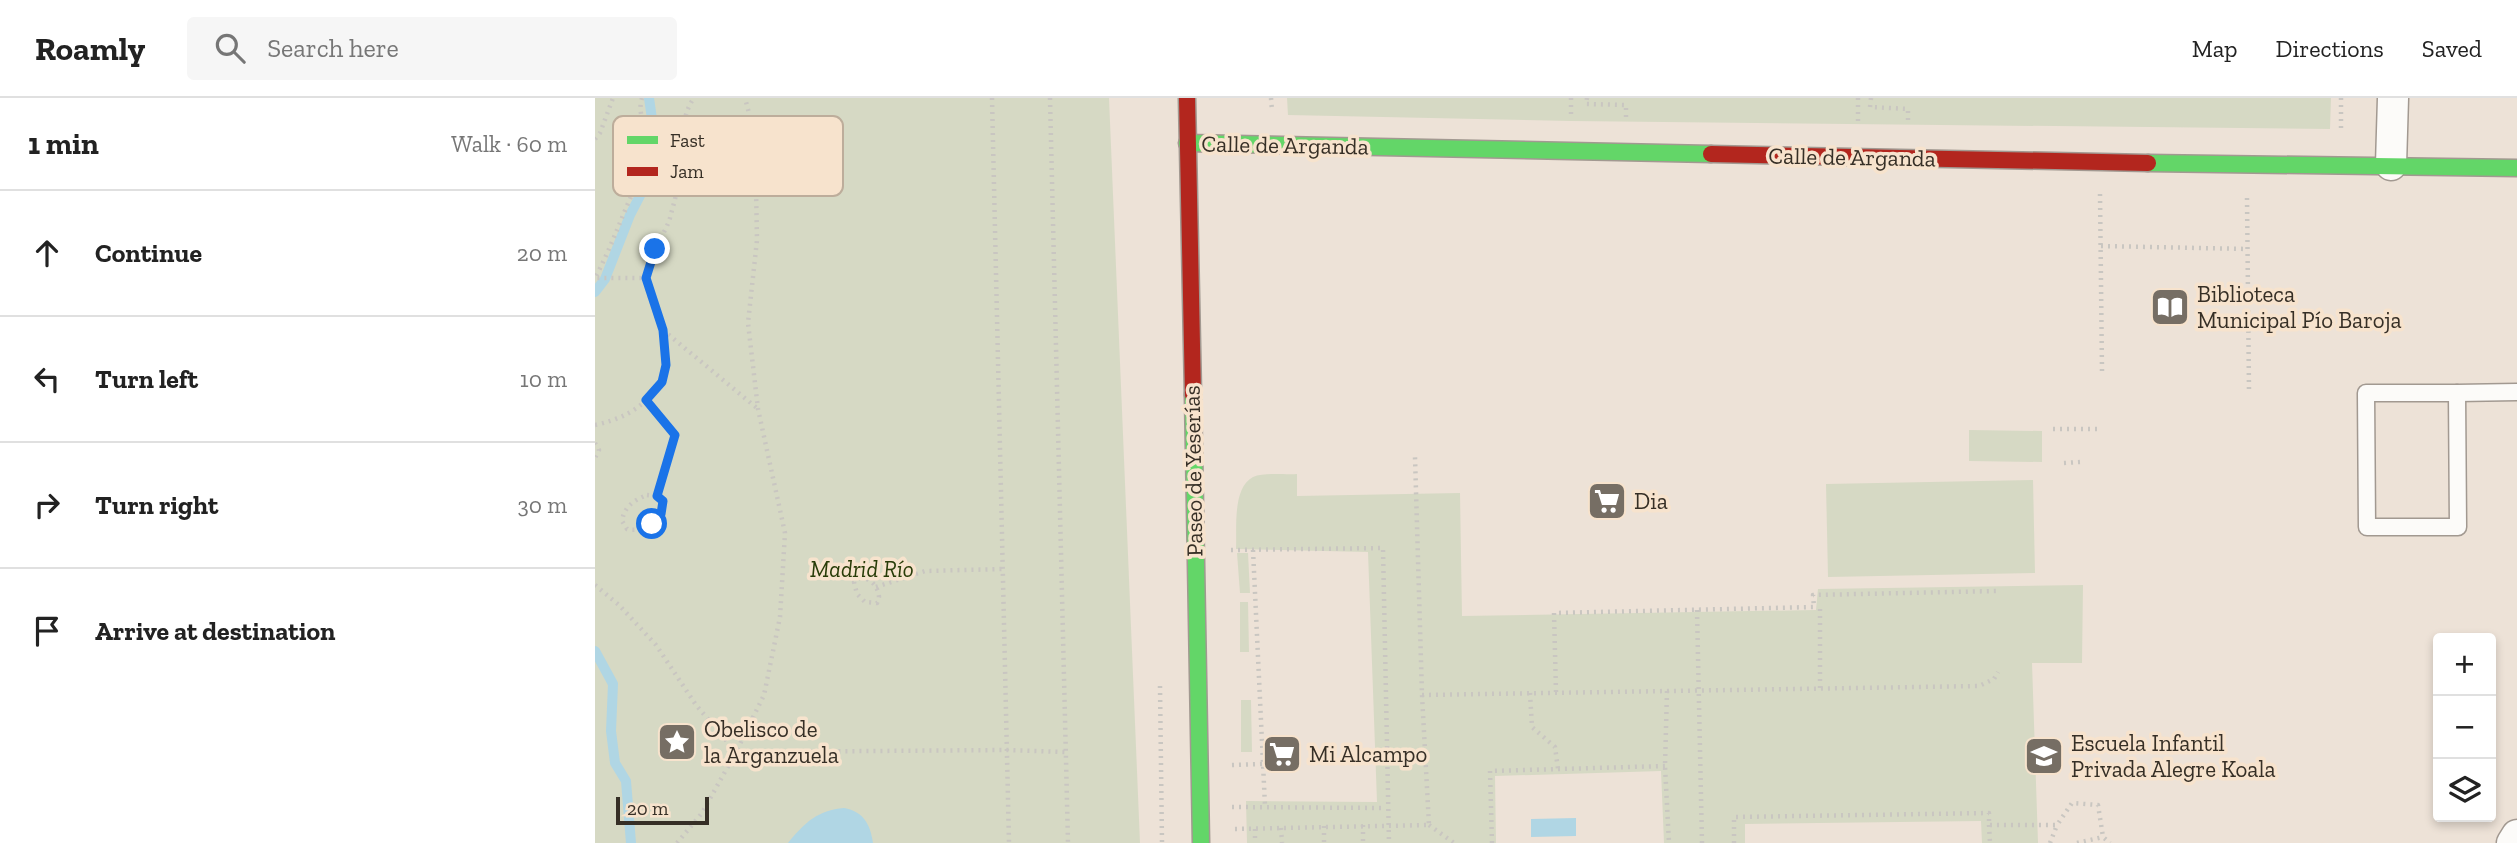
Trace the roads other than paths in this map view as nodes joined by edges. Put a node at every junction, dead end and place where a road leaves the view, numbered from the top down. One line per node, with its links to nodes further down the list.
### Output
1 (1187, 98): 3 (street, Paseo de Yeserías)
2 (2393, 98): 4 (street)
3 (1187, 143): 4 (street, Calle de Arganda); 9 (street, Paseo de Yeserías)
4 (2391, 166): 5 (street, Calle de Arganda)
5 (2517, 168)
6 (2517, 392): 7 (lane)
7 (2456, 393): 7 (lane)
8 (2517, 836): 10 (street)
9 (1201, 843)
10 (2512, 843)

